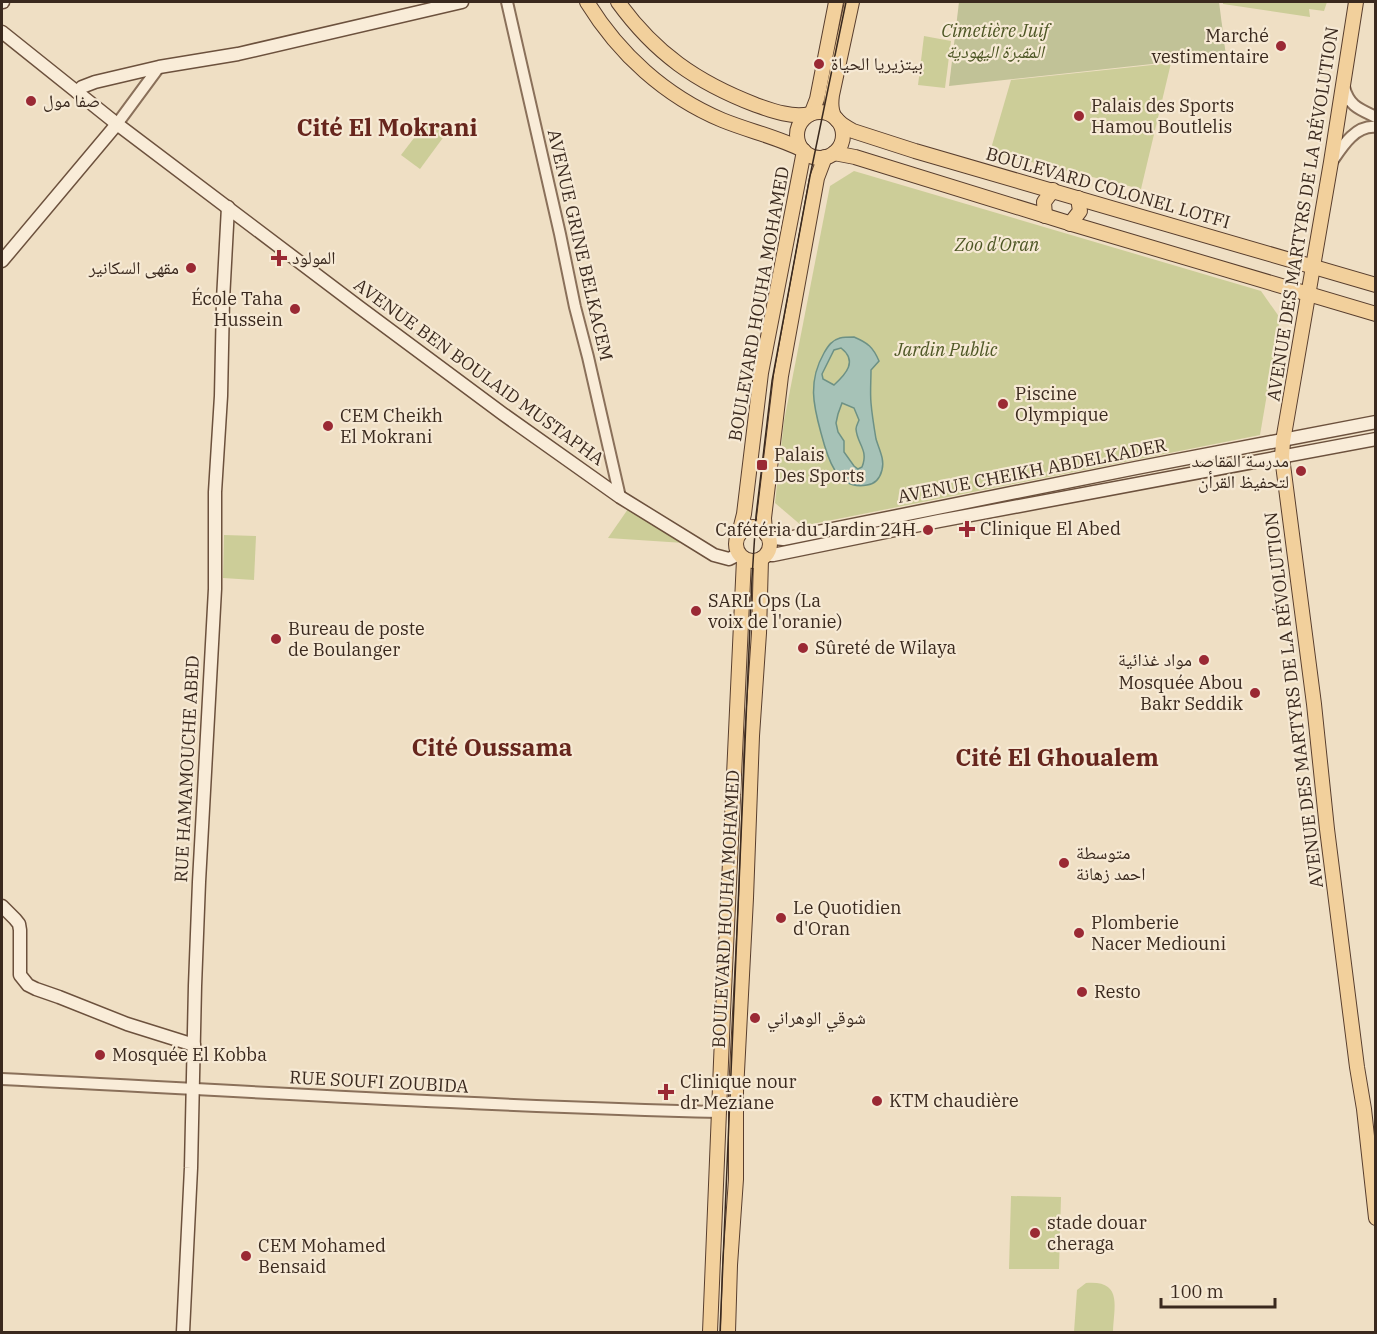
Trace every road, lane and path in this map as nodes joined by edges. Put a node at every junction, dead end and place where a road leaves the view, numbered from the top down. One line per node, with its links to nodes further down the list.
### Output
1 (462, 2): 9 (main road)
2 (507, 2): 34 (street, AVENUE GRINE BELKACEM)
3 (587, 2): 17 (main road)
4 (618, 2): 12 (main road)
5 (836, 2): 12 (main road)
6 (852, 2): 13 (main road)
7 (1356, 2): 10 (main road, AVENUE DES MARTYRS DE LA RÉVOLUTION)
8 (2, 33): 11 (main road, AVENUE BEN BOULAID MUSTAPHA)
9 (159, 67): 11 (main road); 15 (street)
10 (1344, 87): 14 (street); 19 (main road, AVENUE DES MARTYRS DE LA RÉVOLUTION)
11 (77, 92): 15 (main road, AVENUE BEN BOULAID MUSTAPHA)
12 (811, 113): 13 (main road); 17 (main road)
13 (834, 117): 18 (main road); 20 (main road, BOULEVARD COLONEL LOTFI)
14 (1376, 117)
15 (117, 124): 22 (main road, AVENUE BEN BOULAID MUSTAPHA); 25 (main road)
16 (1376, 127): 19 (street)
17 (804, 151): 18 (main road); 35 (main road, BOULEVARD HOUHA MOHAMED)
18 (829, 155): 23 (main road); 36 (main road, BOULEVARD HOUHA MOHAMED)
19 (1331, 162): 26 (main road, AVENUE DES MARTYRS DE LA RÉVOLUTION)
20 (1053, 190): 21 (main road, BOULEVARD COLONEL LOTFI); 23 (main road)
21 (1078, 198): 24 (main road); 26 (main road, BOULEVARD COLONEL LOTFI)
22 (228, 207): 34 (main road, AVENUE BEN BOULAID MUSTAPHA); 40 (main road, RUE HAMAMOUCHE ABED)
23 (1045, 216): 24 (main road)
24 (1070, 224): 28 (main road)
25 (2, 261)
26 (1312, 267): 27 (main road, BOULEVARD COLONEL LOTFI); 28 (main road, AVENUE DES MARTYRS DE LA RÉVOLUTION)
27 (1376, 285)
28 (1309, 293): 29 (main road); 32 (main road, AVENUE DES MARTYRS DE LA RÉVOLUTION)
29 (1376, 314)
30 (1376, 422): 32 (main road, AVENUE CHEIKH ABDELKADER)
31 (1376, 439): 33 (main road, AVENUE CHEIKH ABDELKADER)
32 (1283, 441): 33 (main road, AVENUE DES MARTYRS DE LA RÉVOLUTION); 36 (main road, AVENUE CHEIKH ABDELKADER)
33 (1282, 457): 38 (main road, AVENUE CHEIKH ABDELKADER); 44 (main road, AVENUE DES MARTYRS DE LA RÉVOLUTION)
34 (620, 497): 37 (main road, AVENUE BEN BOULAID MUSTAPHA)
35 (739, 534): 36 (main road); 37 (main road)
36 (766, 534): 38 (main road)
37 (742, 557): 38 (main road); 43 (main road, BOULEVARD HOUHA MOHAMED)
38 (764, 557): 47 (main road, BOULEVARD HOUHA MOHAMED)
39 (2, 906): 40 (main road)
40 (194, 1045): 42 (main road, RUE HAMAMOUCHE ABED)
41 (2, 1079): 42 (street, RUE SOUFI ZOUBIDA)
42 (193, 1088): 43 (street, RUE SOUFI ZOUBIDA); 45 (main road, RUE HAMAMOUCHE ABED)
43 (720, 1112): 46 (main road, BOULEVARD HOUHA MOHAMED)
44 (1376, 1218)
45 (183, 1332)
46 (710, 1332)
47 (728, 1332)

